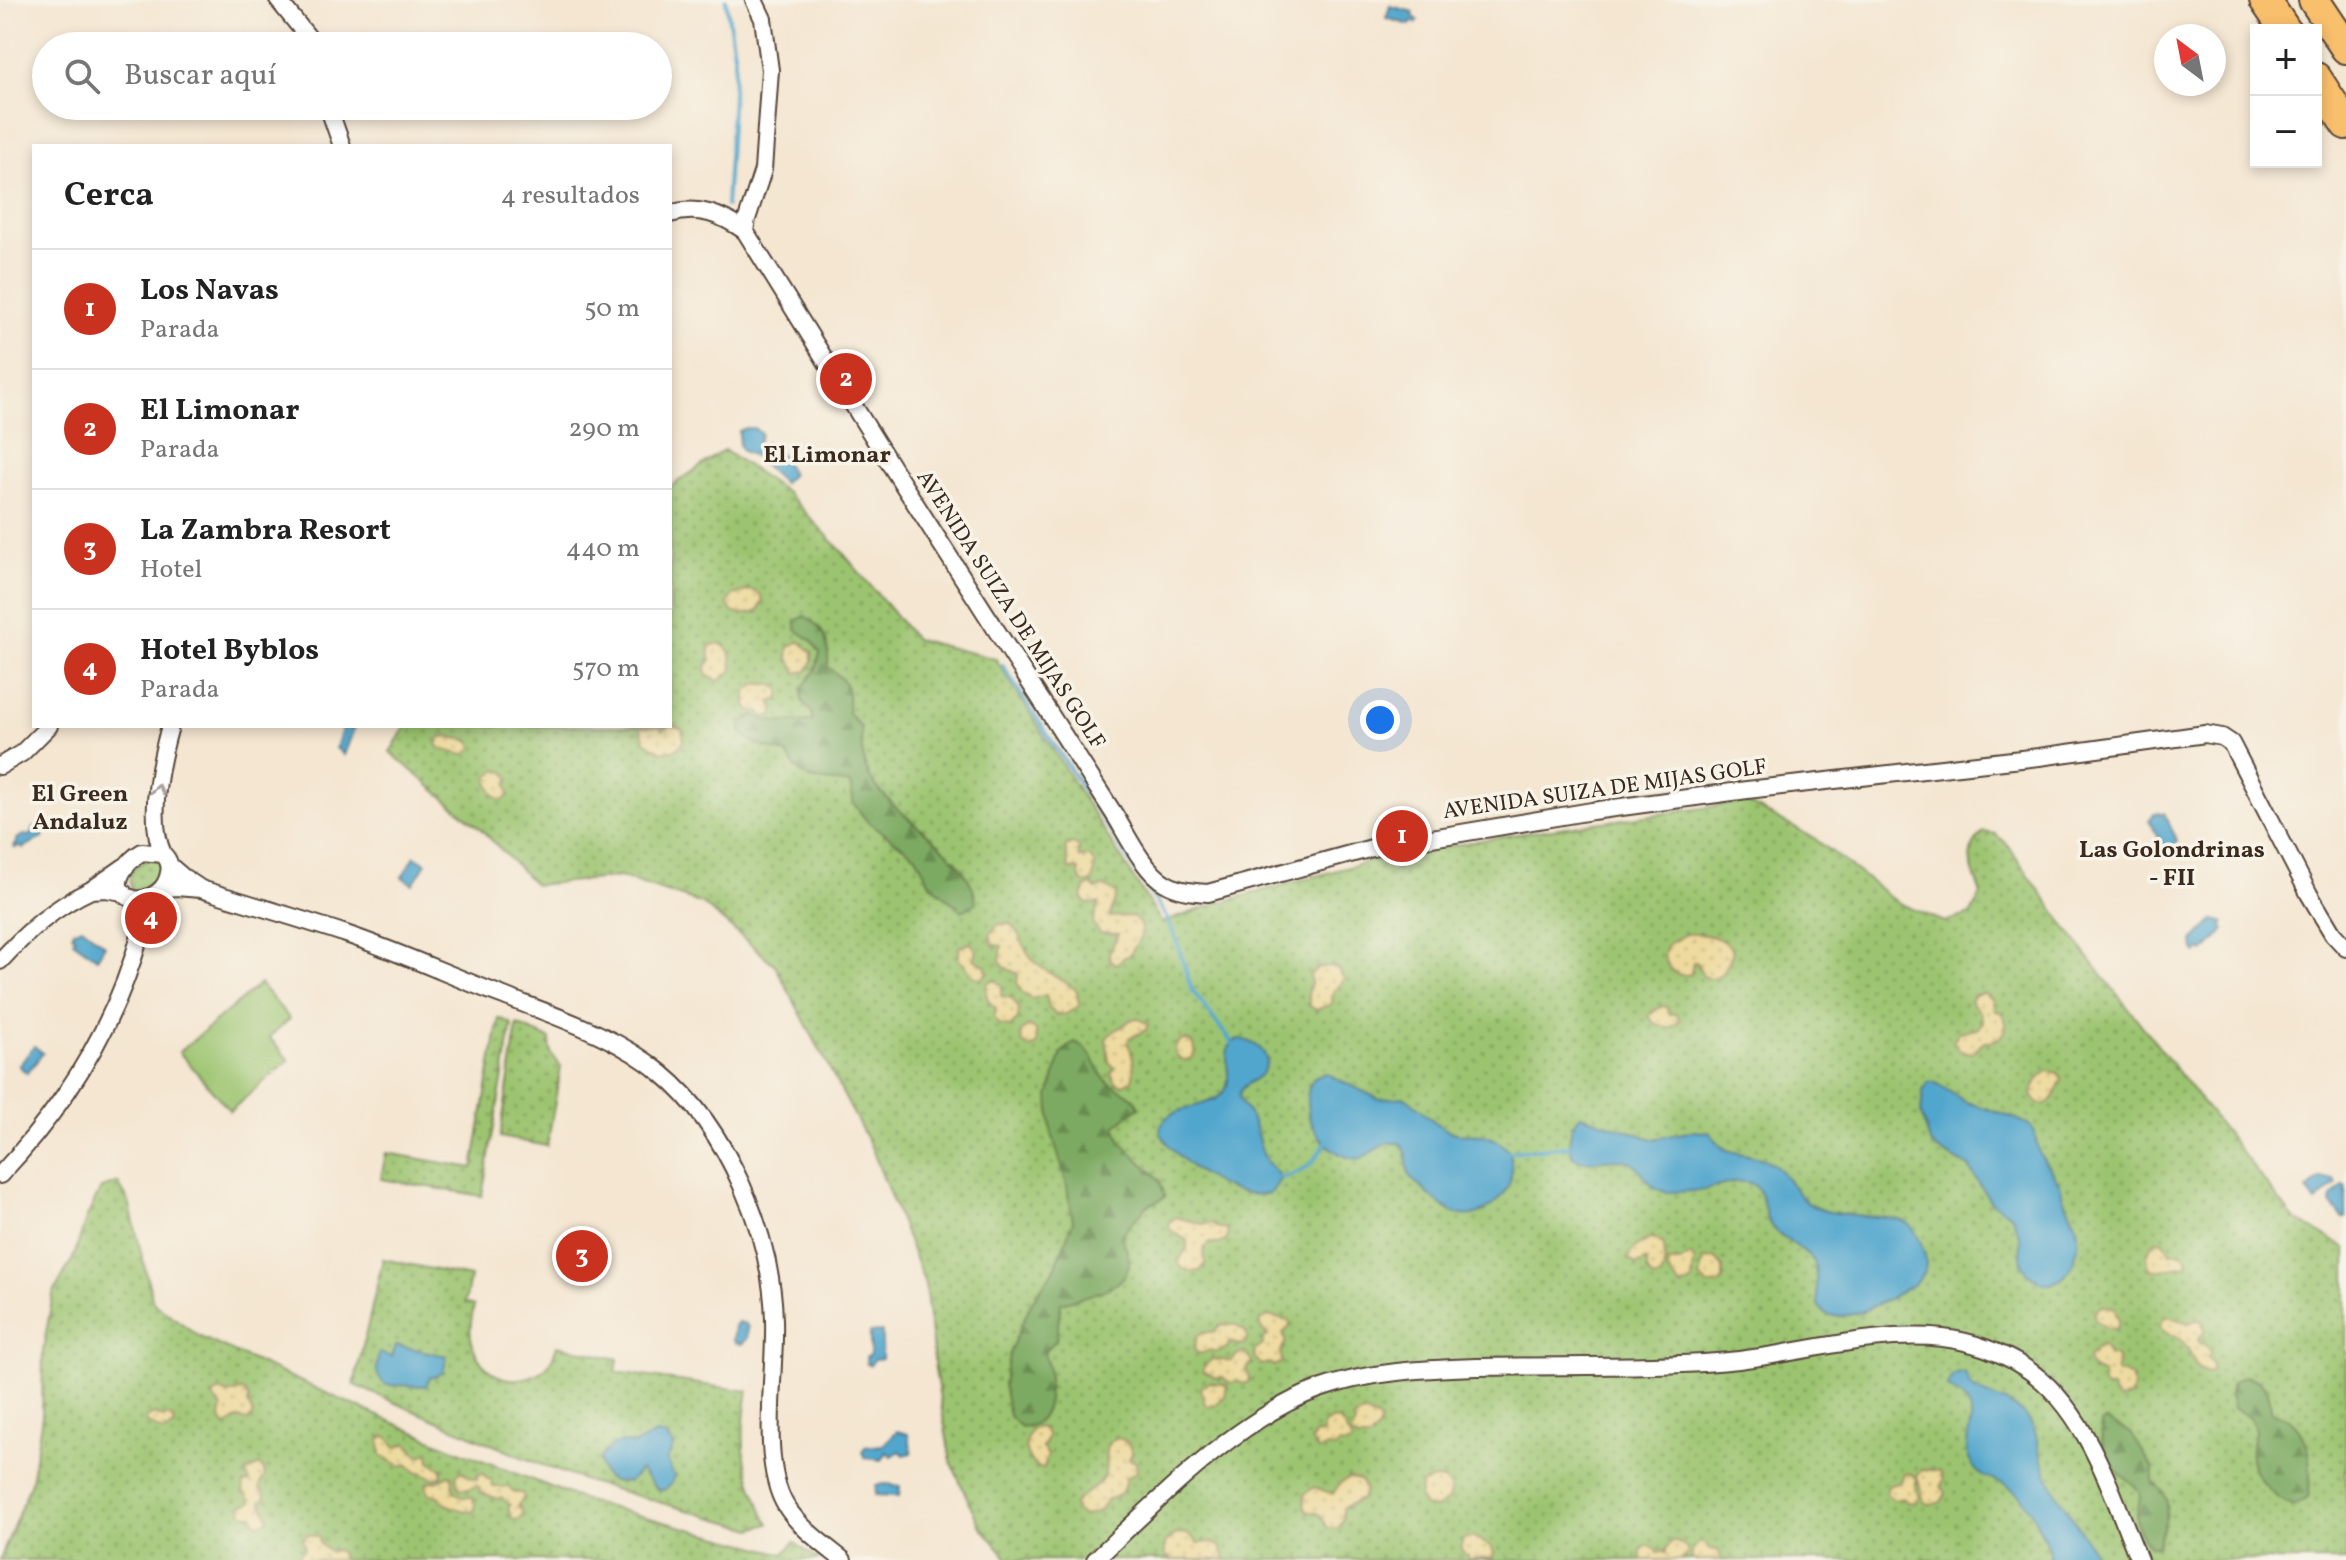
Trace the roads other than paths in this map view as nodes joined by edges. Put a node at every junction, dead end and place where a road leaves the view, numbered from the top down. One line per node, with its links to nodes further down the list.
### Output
1 (278, 0): 6 (street)
2 (754, 0): 13 (street)
3 (2265, 0): 5 (highway)
4 (2314, 0): 7 (highway)
5 (2281, 24)
6 (304, 32)
7 (2346, 48)
8 (2322, 87): 10 (highway)
9 (333, 120): 11 (street)
10 (2346, 124)
11 (341, 144)
12 (672, 214): 13 (street, AVENIDA SUIZA DE MIJAS GOLF)
13 (745, 231): 24 (street, AVENIDA SUIZA DE MIJAS GOLF)
14 (47, 728): 16 (street)
15 (170, 728): 17 (street, one-way to 15)
16 (0, 766)
17 (166, 860): 18 (street); 19 (street); 21 (street)
18 (124, 867): 20 (street); 22 (street)
19 (201, 889): 21 (street); 27 (street)
20 (91, 890): 22 (street); 25 (street)
21 (158, 892): 22 (street); 23 (street)
22 (128, 895): 23 (street)
23 (141, 932): 26 (street)
24 (2346, 948)
25 (0, 961)
26 (0, 1175)
27 (843, 1560)
28 (1095, 1560): 29 (street)
29 (2139, 1560)

